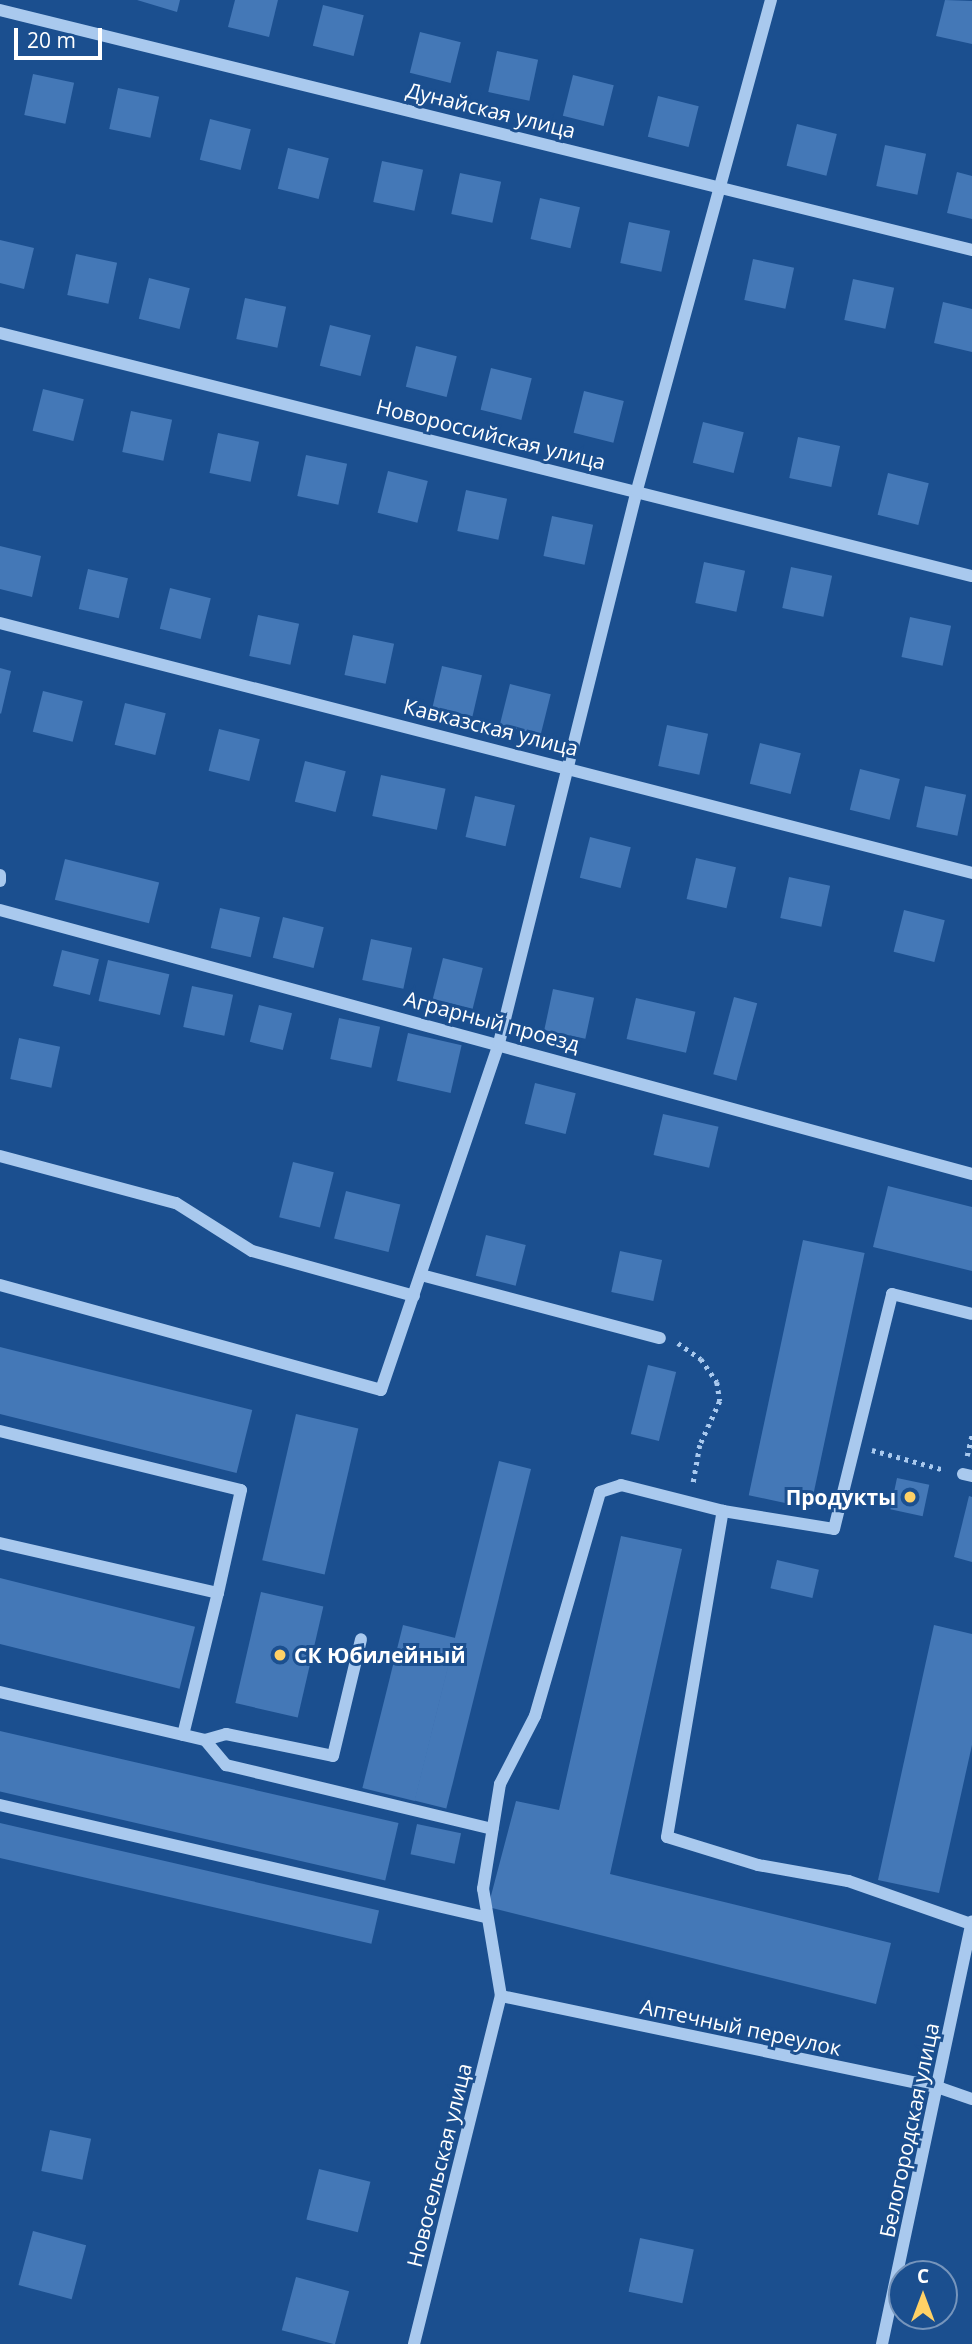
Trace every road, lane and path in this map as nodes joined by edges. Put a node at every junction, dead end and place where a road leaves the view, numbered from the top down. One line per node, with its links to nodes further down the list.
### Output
1 (771, 0): 3 (street)
2 (0, 10): 3 (street, Дунайская улица)
3 (721, 186): 4 (street, Дунайская улица); 6 (street)
4 (972, 250)
5 (0, 333): 6 (street, Новороссийская улица)
6 (637, 489): 7 (street, Новороссийская улица); 9 (street)
7 (972, 576)
8 (0, 623): 9 (street, Кавказская улица)
9 (570, 767): 10 (street, Кавказская улица); 12 (street)
10 (972, 873)
11 (0, 910): 12 (street, Аграрный проезд)
12 (499, 1043): 14 (street, Аграрный проезд); 15 (street)
13 (0, 1156): 17 (street)
14 (972, 1174)
15 (421, 1275): 17 (street); 19 (street)
16 (0, 1285): 17 (street)
17 (414, 1296)
18 (972, 1314): 21 (street)
19 (660, 1338): 23 (path)
20 (0, 1431): 26 (street)
21 (854, 1446): 22 (path); 24 (street)
22 (967, 1475)
23 (689, 1502): 24 (street); 32 (street)
24 (723, 1511): 34 (street)
25 (0, 1543): 26 (street)
26 (218, 1594): 29 (street)
27 (361, 1639): 30 (street)
28 (0, 1692): 29 (street)
29 (183, 1735): 30 (street)
30 (205, 1740): 32 (street)
31 (0, 1805): 33 (street)
32 (492, 1829): 33 (street)
33 (487, 1917): 35 (street)
34 (972, 1923): 36 (street, Белогородская улица)
35 (501, 1996): 36 (street, Аптечный переулок); 38 (street, Новосельская улица)
36 (940, 2088): 37 (street, Аптечный переулок); 39 (street, Белогородская улица)
37 (972, 2099)
38 (414, 2344)
39 (882, 2344)

